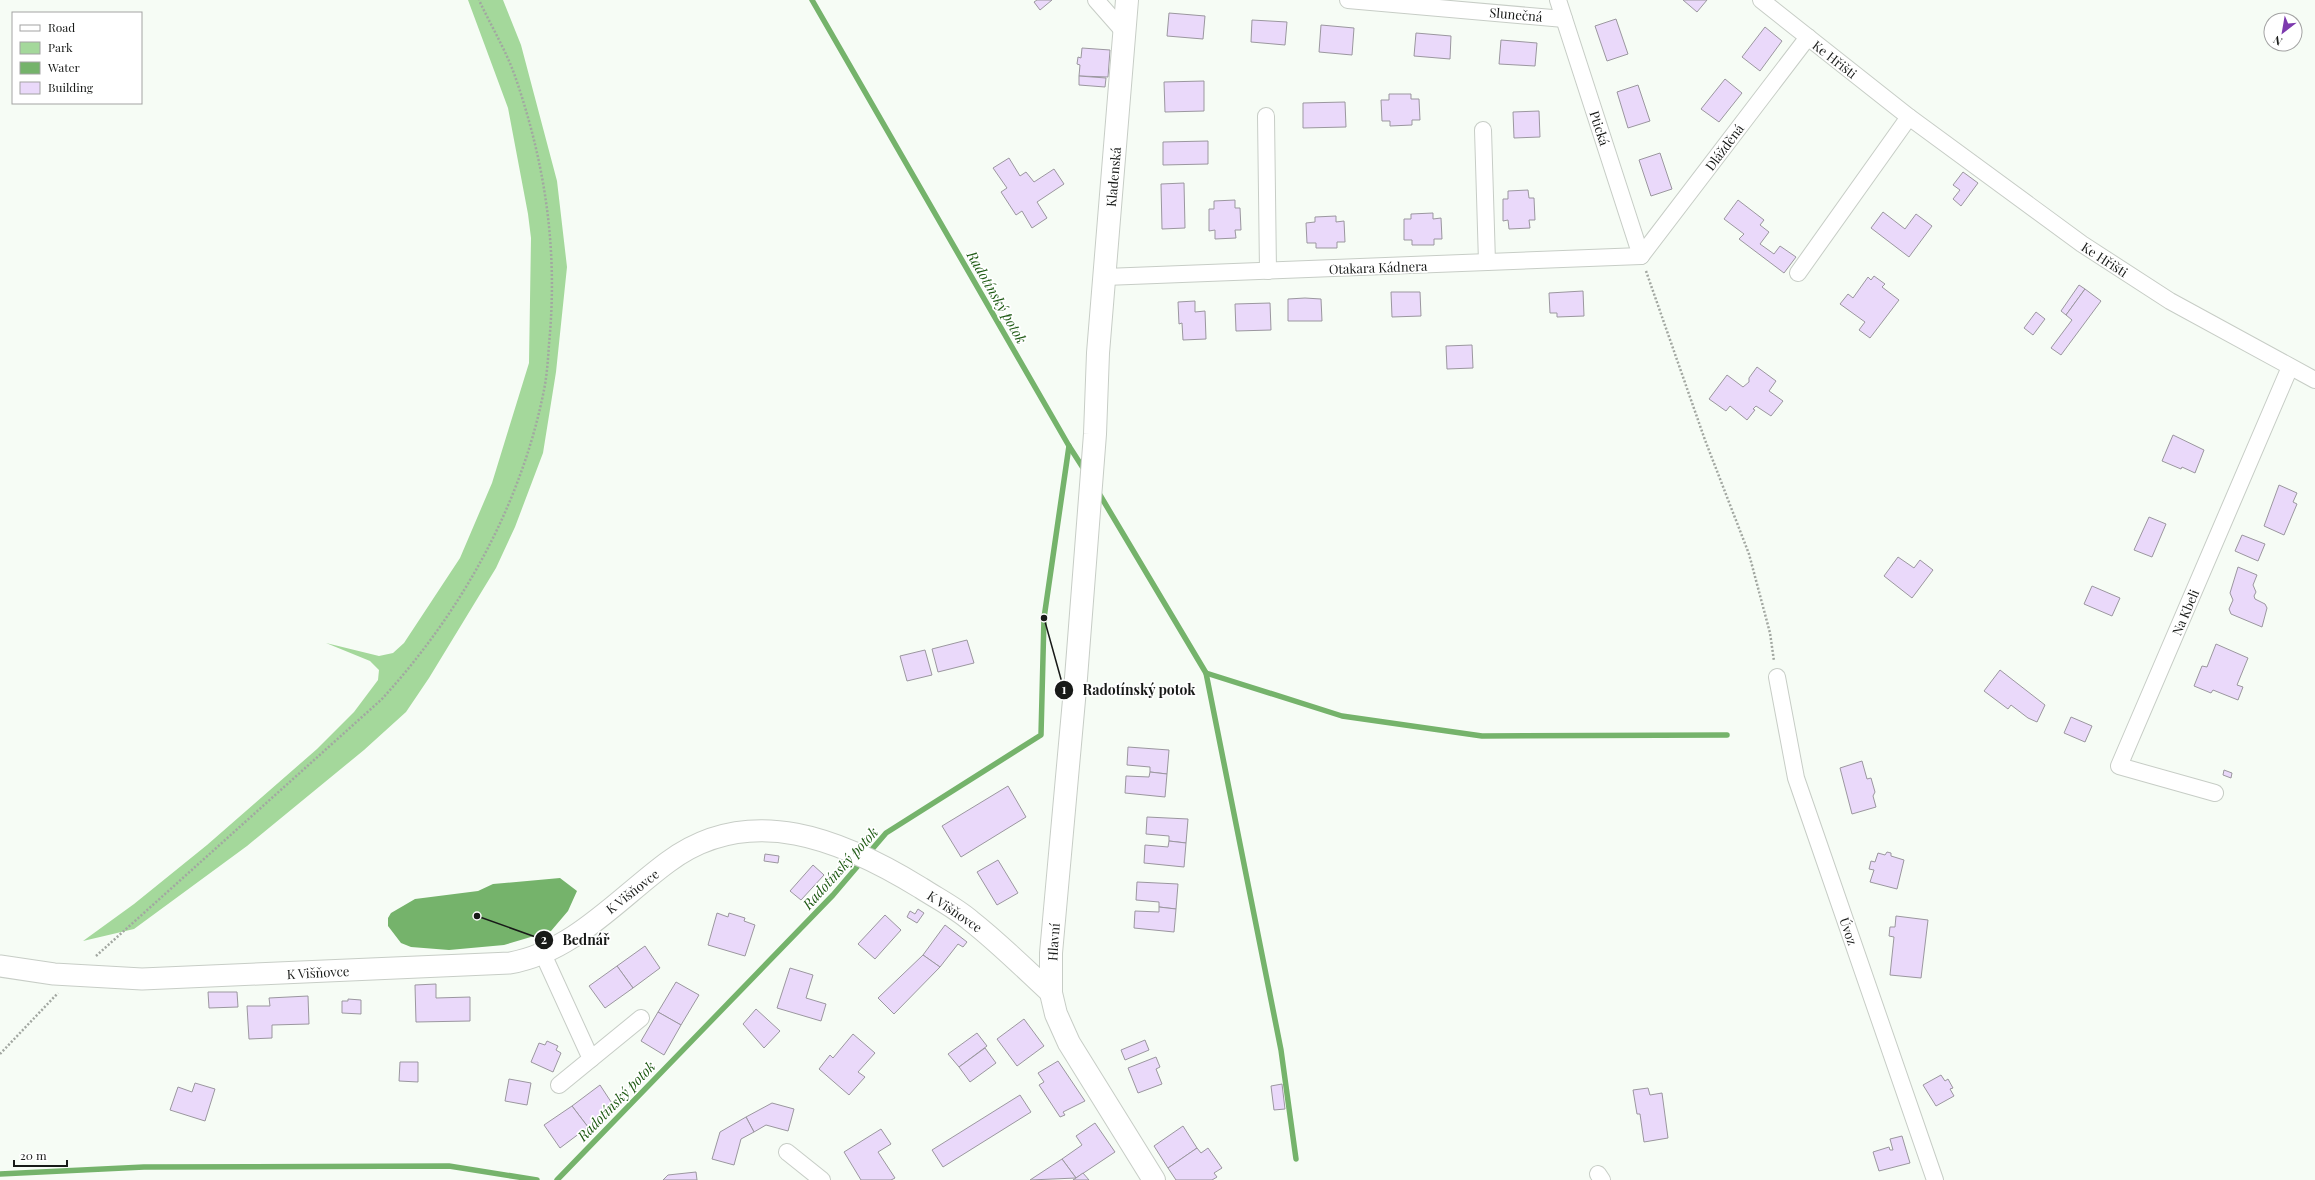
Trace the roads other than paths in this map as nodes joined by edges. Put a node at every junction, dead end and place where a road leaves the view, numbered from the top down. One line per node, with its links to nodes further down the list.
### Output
1 (1096, 0): 7 (street)
2 (1127, 0): 7 (main road, Kladenská)
3 (1348, 0): 6 (street, Slunečná)
4 (1558, 0): 6 (street, Ptická)
5 (1761, 0): 8 (street, Ke Hřišti)
6 (1564, 19): 12 (street, Ptická)
7 (1125, 33): 16 (main road, Kladenská)
8 (1808, 37): 10 (street, Ke Hřišti); 12 (street, Dlážděná)
9 (1266, 116): 14 (street)
10 (1909, 117): 15 (street); 18 (street, Ke Hřišti)
11 (1483, 130): 13 (street)
12 (1641, 256): 13 (street, Otakara Kádnera)
13 (1487, 262): 14 (street, Otakara Kádnera)
14 (1268, 271): 16 (street, Otakara Kádnera)
15 (1798, 273)
16 (1105, 277): 17 (main road, Kladenská)
17 (1098, 353): 24 (main road, Hlavní)
18 (2290, 367): 19 (street, Ke Hřišti); 21 (street, Na Kbeli)
19 (2315, 380)
20 (1777, 677): 31 (street, Úvoz)
21 (2215, 793)
22 (543, 954): 23 (street, K Višňovce); 24 (street, K Višňovce); 26 (street)
23 (0, 966)
24 (1051, 993): 30 (main road, Hlavní)
25 (641, 1018): 26 (street)
26 (591, 1059): 27 (street)
27 (559, 1085)
28 (787, 1152): 29 (street)
29 (822, 1180)
30 (1154, 1180)
31 (1936, 1180)

